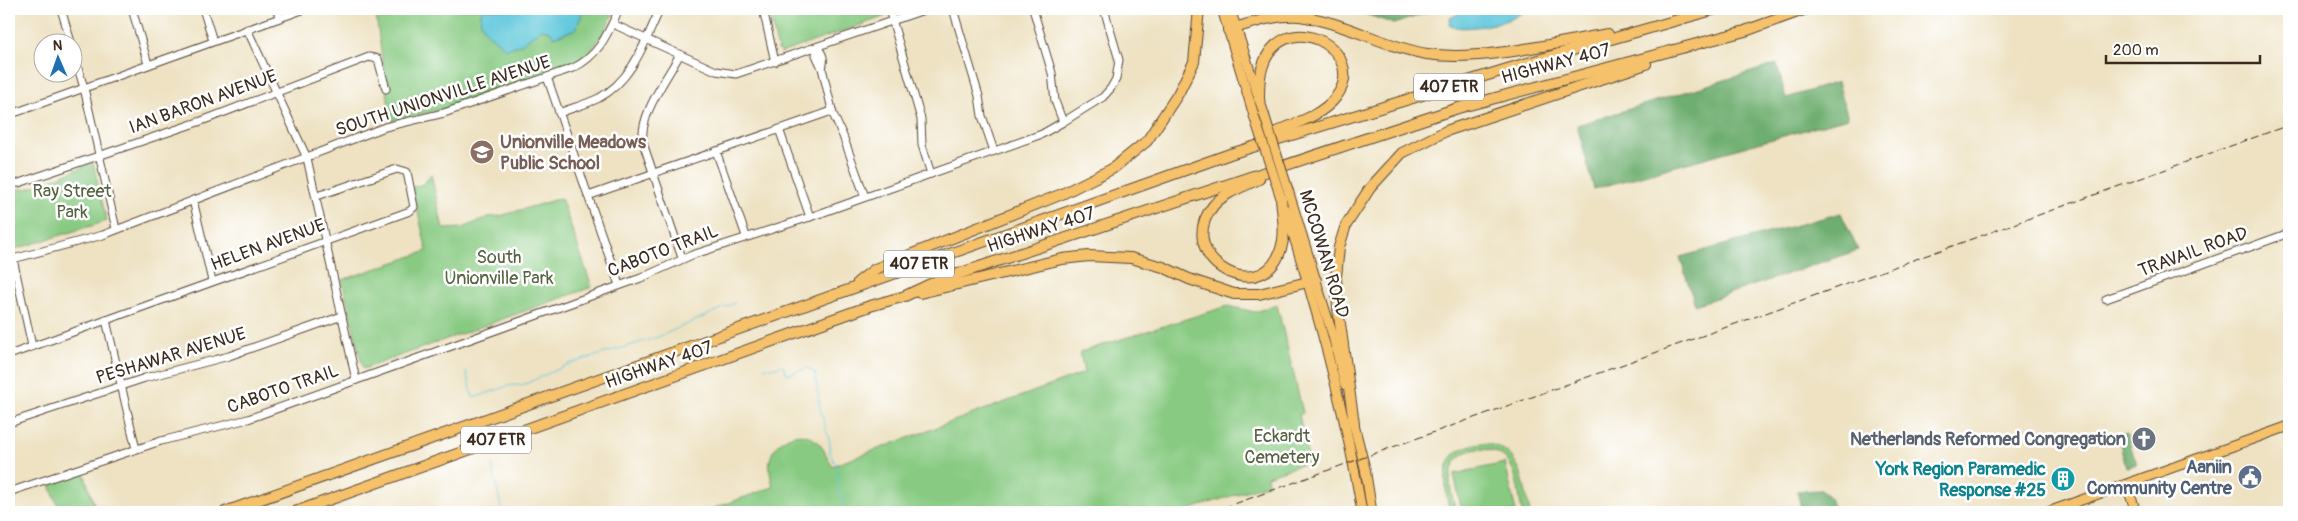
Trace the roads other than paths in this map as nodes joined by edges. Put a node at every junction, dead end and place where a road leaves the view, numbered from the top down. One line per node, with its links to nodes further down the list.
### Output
1 (62, 9): 26 (street)
2 (132, 9): 32 (street)
3 (204, 9): 28 (street)
4 (277, 9): 19 (street)
5 (305, 9): 19 (street)
6 (620, 9): 21 (street, SOUTH UNIONVILLE AVENUE)
7 (660, 9): 27 (street)
8 (763, 9): 31 (street)
9 (889, 9): 20 (street)
10 (926, 9): 20 (street)
11 (953, 9): 47 (street)
12 (1033, 9): 43 (street)
13 (1104, 9): 43 (street, CABOTO TRAIL)
14 (1199, 9): 69 (highway)
15 (1222, 9): 24 (main road, MCCOWAN ROAD)
16 (1230, 9): 24 (main road, MCCOWAN ROAD)
17 (1716, 9): 22 (highway, HIGHWAY 407 / 407 ETR)
18 (1806, 9): 25 (highway, HIGHWAY 407 / 407 ETR)
19 (280, 18): 23 (street)
20 (891, 21): 29 (street); 52 (street)
21 (613, 24): 27 (street); 33 (street, SOUTH UNIONVILLE AVENUE)
22 (1656, 26): 24 (highway); 45 (highway, HIGHWAY 407 / 407 ETR)
23 (247, 29): 28 (street); 37 (street)
24 (1232, 29): 38 (main road, MCCOWAN ROAD); 42 (main road, MCCOWAN ROAD)
25 (1744, 31): 50 (highway, HIGHWAY 407 / 407 ETR); 79 (highway)
26 (68, 32)
27 (646, 39): 30 (street); 41 (street)
28 (212, 41): 32 (street)
29 (817, 47): 31 (street); 40 (street)
30 (680, 54): 31 (street); 51 (street)
31 (775, 62)
32 (148, 64): 35 (street)
33 (547, 77): 41 (street); 49 (street, SOUTH UNIONVILLE AVENUE)
34 (82, 81): 35 (street)
35 (84, 88): 39 (street); 48 (street)
36 (386, 89): 37 (street, IAN BARON AVENUE)
37 (276, 92): 48 (street, IAN BARON AVENUE); 49 (street)
38 (1259, 99): 42 (main road, MCCOWAN ROAD); 45 (highway)
39 (9, 111)
40 (832, 111): 44 (street); 57 (street)
41 (559, 112): 56 (street)
42 (1260, 116): 54 (main road, MCCOWAN ROAD, bridge)
43 (1063, 122): 47 (street, CABOTO TRAIL)
44 (779, 129): 46 (street); 59 (street)
45 (1242, 150): 69 (highway, HIGHWAY 407 / 407 ETR)
46 (716, 151): 51 (street); 62 (street)
47 (994, 151): 52 (street, CABOTO TRAIL)
48 (99, 154): 53 (street, IAN BARON AVENUE); 60 (street)
49 (307, 158): 55 (street); 58 (street, SOUTH UNIONVILLE AVENUE)
50 (1291, 163): 54 (highway); 70 (highway, HIGHWAY 407 / 407 ETR)
51 (653, 173): 56 (street); 64 (street)
52 (931, 174): 57 (street, CABOTO TRAIL)
53 (9, 184)
54 (1283, 195): 67 (main road, MCCOWAN ROAD)
55 (317, 196): 63 (street); 63 (street, HELEN AVENUE)
56 (588, 196): 68 (street)
57 (864, 197): 59 (street, CABOTO TRAIL)
58 (193, 200): 60 (street, SOUTH UNIONVILLE AVENUE); 66 (street)
59 (810, 217): 62 (street, CABOTO TRAIL)
60 (116, 230): 65 (street, SOUTH UNIONVILLE AVENUE)
61 (2289, 233): 71 (street, TRAVAIL ROAD)
62 (746, 236): 64 (street, CABOTO TRAIL)
63 (326, 240): 66 (street, HELEN AVENUE); 72 (street)
64 (682, 258): 68 (street, CABOTO TRAIL)
65 (11, 260): 74 (street)
66 (212, 281): 73 (street, HELEN AVENUE)
67 (1312, 281): 70 (highway); 79 (main road, MCCOWAN ROAD); 86 (main road, MCCOWAN ROAD)
68 (619, 285): 76 (street, CABOTO TRAIL)
69 (852, 288): 84 (highway, HIGHWAY 407 / 407 ETR)
70 (904, 296): 85 (highway, HIGHWAY 407 / 407 ETR)
71 (2106, 299)
72 (342, 316): 76 (street); 77 (street, PESHAWAR AVENUE)
73 (106, 320): 74 (street, HELEN AVENUE); 77 (street)
74 (32, 346): 75 (street, HELEN AVENUE)
75 (9, 355)
76 (356, 380): 81 (street, CABOTO TRAIL)
77 (121, 385): 78 (street, PESHAWAR AVENUE); 81 (street)
78 (9, 423)
79 (1354, 424): 87 (main road, MCCOWAN ROAD)
80 (2289, 426): 82 (main road)
81 (136, 449): 83 (street, CABOTO TRAIL)
82 (2127, 486): 88 (main road); 89 (main road)
83 (9, 492)
84 (225, 512)
85 (295, 512)
86 (1362, 512)
87 (1372, 512)
88 (2048, 512)
89 (2136, 512)

